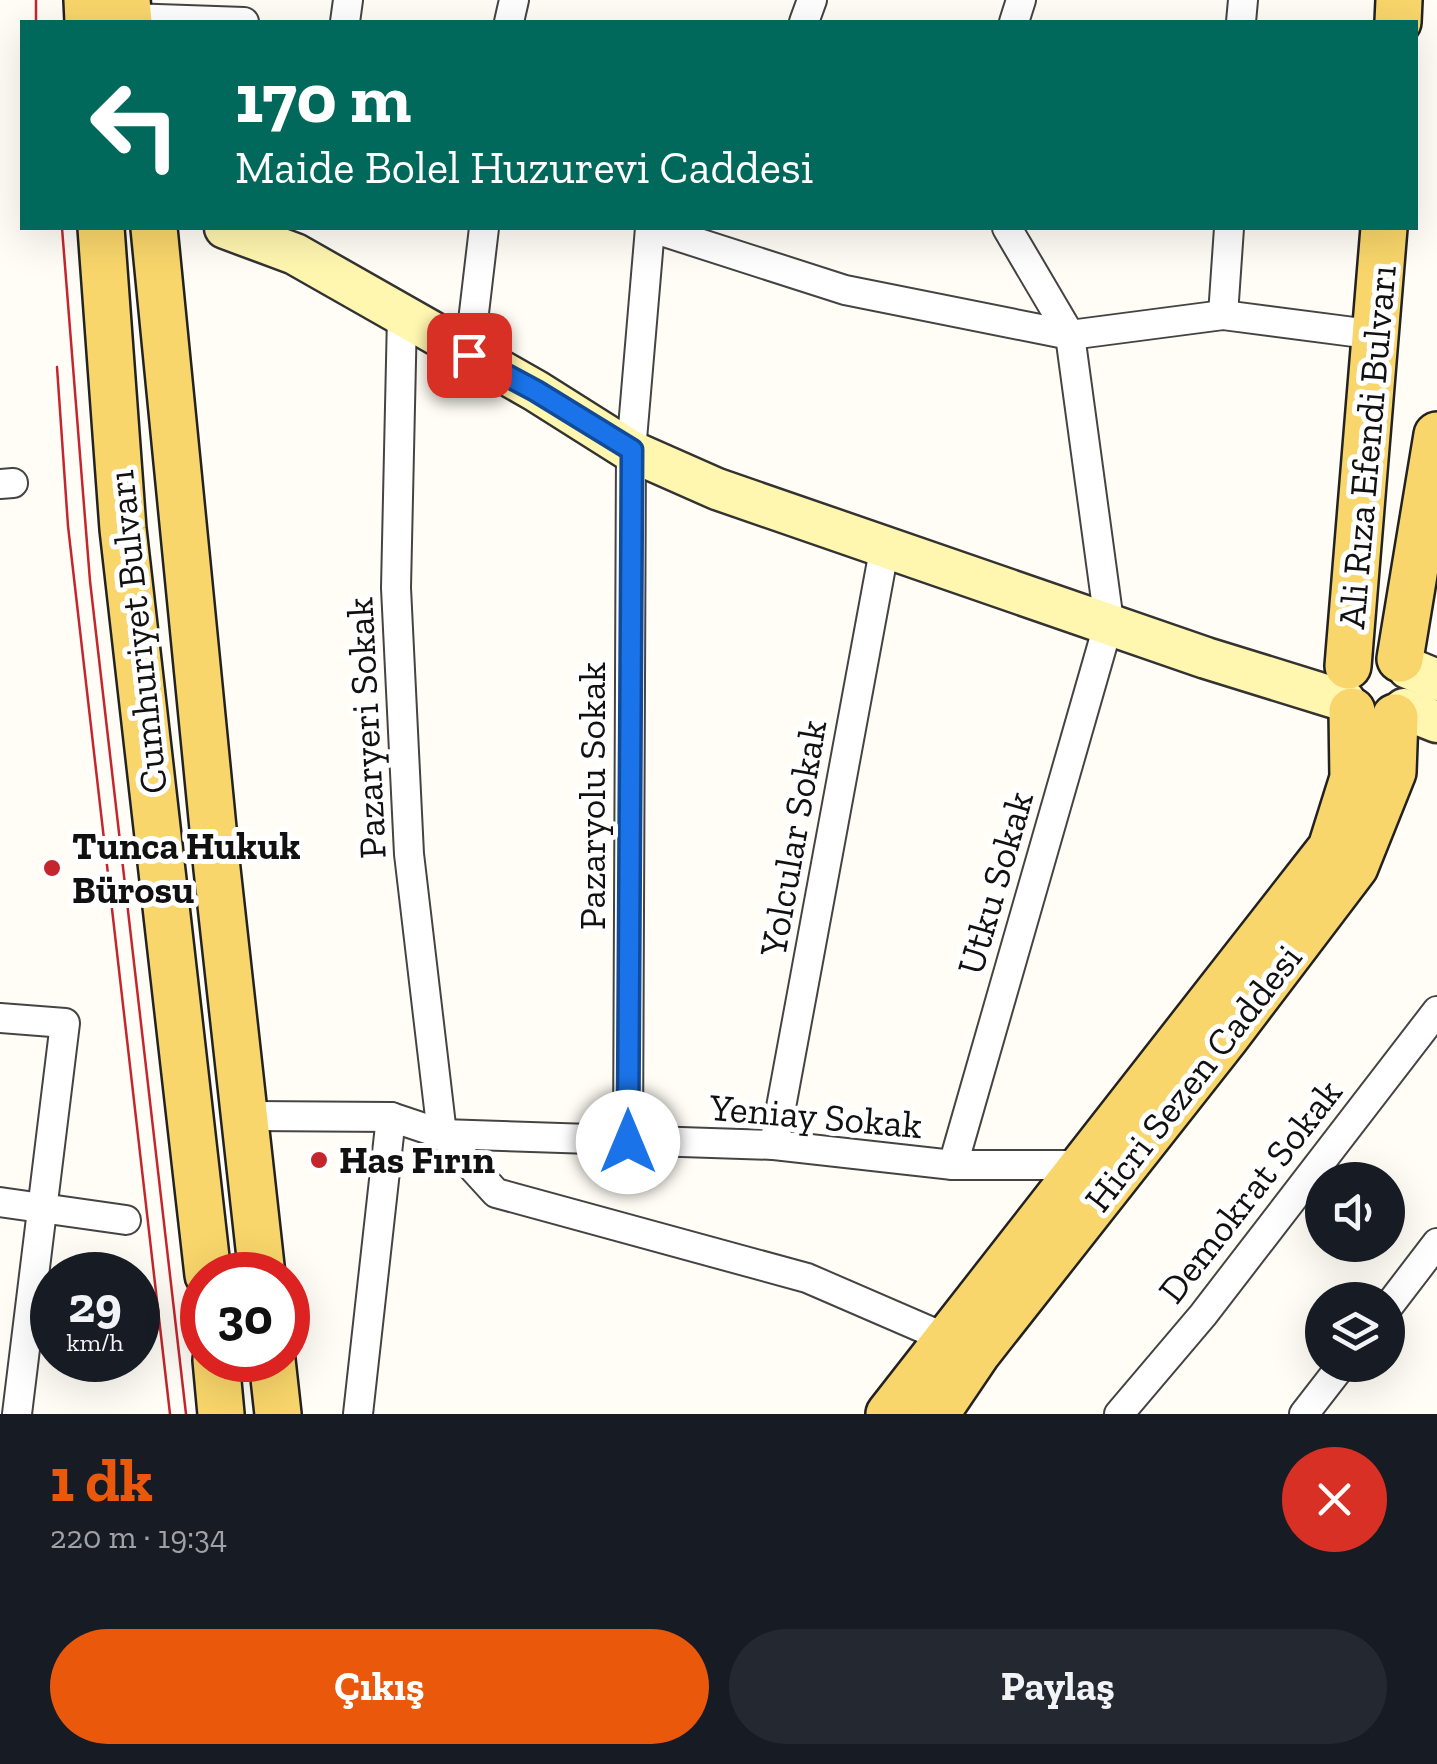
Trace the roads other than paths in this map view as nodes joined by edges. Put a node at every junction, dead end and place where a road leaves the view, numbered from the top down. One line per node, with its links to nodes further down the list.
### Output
1 (87, 0): 3 (main road)
2 (193, 10): 3 (street); 4 (street)
3 (118, 16)
4 (236, 20)
5 (100, 230): 38 (main road, Cumhuriyet Bulvarı)
6 (154, 230): 27 (main road, Cumhuriyet Bulvarı)
7 (230, 230): 15 (main road)
8 (484, 230): 18 (street)
9 (651, 230): 20 (street, Pazaryolu Sokak)
10 (657, 230): 16 (street)
11 (1008, 230): 16 (street)
12 (1228, 230): 14 (street)
13 (1384, 230): 17 (main road, Ali Rıza Efendi Bulvarı)
14 (1223, 315): 16 (street); 17 (street)
15 (402, 316): 18 (main road); 29 (street, Pazaryeri Sokak)
16 (1070, 335): 23 (street)
17 (1377, 335): 24 (main road, Ali Rıza Efendi Bulvarı)
18 (469, 355): 20 (main road)
19 (1437, 434): 21 (main road, Ali Rıza Efendi Bulvarı)
20 (632, 450): 22 (main road); 30 (street, Pazaryolu Sokak)
21 (1436, 451): 24 (main road, Ali Rıza Efendi Bulvarı)
22 (885, 545): 23 (main road); 31 (street, Yolcular Sokak)
23 (1109, 622): 24 (main road); 32 (street, Utku Sokak)
24 (1387, 691): 33 (main road); 50 (main road, Hicri Sezen Caddesi)
25 (1437, 1011): 51 (street, Demokrat Sokak)
26 (0, 1018): 35 (street)
27 (244, 1116): 28 (street, Yeniay Sokak); 39 (main road, Cumhuriyet Bulvarı)
28 (390, 1117): 29 (street, Yeniay Sokak); 48 (street)
29 (442, 1134): 30 (street, Yeniay Sokak); 41 (street)
30 (628, 1142): 31 (street, Yeniay Sokak)
31 (774, 1145): 32 (street, Yeniay Sokak)
32 (953, 1165): 33 (street, Yeniay Sokak)
33 (1084, 1165): 41 (main road)
34 (0, 1202): 35 (street)
35 (42, 1208): 36 (street); 45 (street)
36 (126, 1220)
37 (1437, 1243): 40 (street)
38 (205, 1252)
39 (259, 1252)
40 (1405, 1285)
41 (948, 1339): 49 (main road)
42 (218, 1382): 46 (main road)
43 (274, 1382): 47 (main road)
44 (1329, 1382): 52 (street)
45 (17, 1414)
46 (222, 1414)
47 (278, 1414)
48 (358, 1414)
49 (889, 1414)
50 (936, 1414)
51 (1118, 1414)
52 (1304, 1414)

